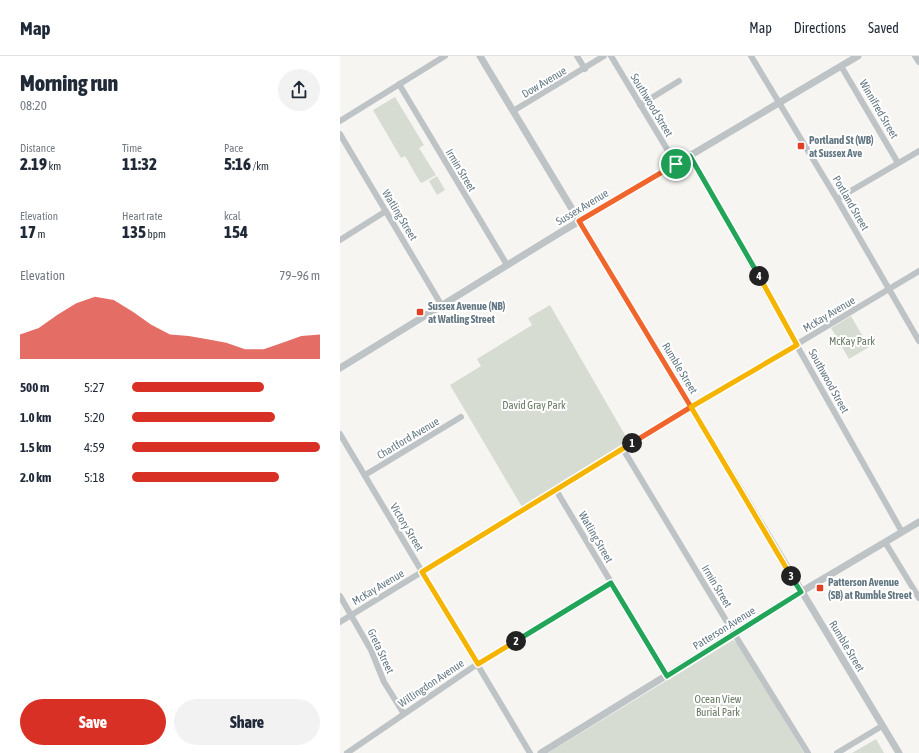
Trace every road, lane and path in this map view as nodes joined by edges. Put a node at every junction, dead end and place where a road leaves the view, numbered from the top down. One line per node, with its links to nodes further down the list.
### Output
1 (445, 56): 13 (street)
2 (480, 56): 16 (street, Rumble Street)
3 (577, 56): 11 (street)
4 (604, 56): 11 (street, Dow Avenue)
5 (611, 56): 15 (street, Southwood Street)
6 (751, 56): 14 (street, Portland Street)
7 (858, 56): 10 (street, Sussex Avenue)
8 (916, 56): 9 (street)
9 (919, 62)
10 (841, 66): 14 (street, Sussex Avenue); 21 (street, Winnifred Street)
11 (585, 69): 16 (street, Dow Avenue)
12 (680, 81): 15 (street)
13 (398, 84): 17 (street); 27 (street, Irmin Street)
14 (779, 103): 20 (street, Sussex Avenue); 23 (street, Portland Street)
15 (640, 105): 22 (street, Southwood Street)
16 (513, 111): 25 (street, Rumble Street)
17 (340, 121)
18 (340, 134): 24 (street, Watling Street)
19 (919, 151): 21 (street)
20 (690, 156): 22 (street, Sussex Avenue); 32 (street, Southwood Street)
21 (898, 163): 23 (street)
22 (676, 164): 25 (street, Sussex Avenue)
23 (837, 199): 29 (street, Portland Street)
24 (386, 211): 26 (street); 30 (street, Watling Street)
25 (579, 221): 27 (street, Sussex Avenue); 34 (street, Rumble Street)
26 (340, 240)
27 (507, 265): 30 (street, Sussex Avenue)
28 (919, 272): 29 (street, McKay Avenue)
29 (889, 289): 31 (street, Portland Street); 32 (street, McKay Avenue)
30 (442, 306): 33 (street, Sussex Avenue)
31 (919, 341)
32 (797, 345): 34 (street, McKay Avenue); 41 (street, Southwood Street)
33 (340, 368)
34 (691, 407): 37 (street, McKay Avenue); 45 (street, Rumble Street)
35 (461, 417): 38 (street, Charlford Avenue)
36 (340, 434): 38 (street, Victory Street)
37 (623, 449): 39 (street, McKay Avenue); 50 (street, Irmin Street)
38 (365, 475): 43 (street, Victory Street)
39 (556, 490): 43 (street, McKay Avenue); 44 (street, Watling Street)
40 (919, 522): 41 (street, Patterson Avenue)
41 (902, 532): 42 (street, Patterson Avenue)
42 (885, 542): 45 (street, Patterson Avenue); 47 (street)
43 (422, 572): 48 (street, McKay Avenue); 51 (street, Victory Street)
44 (611, 583): 51 (street, Willingdon Avenue); 52 (street, Watling Street)
45 (801, 592): 50 (street, Patterson Avenue); 54 (street, Rumble Street)
46 (340, 596): 48 (street, Greta Street)
47 (919, 598)
48 (351, 615): 49 (street, McKay Avenue); 53 (street, Greta Street)
49 (340, 622)
50 (735, 634): 52 (street, Patterson Avenue); 58 (street, Irmin Street)
51 (478, 664): 53 (street, Willingdon Avenue); 56 (street, Victory Street)
52 (667, 676): 57 (street, Patterson Avenue)
53 (404, 714): 55 (street, Willingdon Avenue)
54 (882, 726): 59 (street); 60 (street, Rumble Street)
55 (347, 753)
56 (530, 753)
57 (541, 753)
58 (808, 753)
59 (837, 753)
60 (899, 753)

